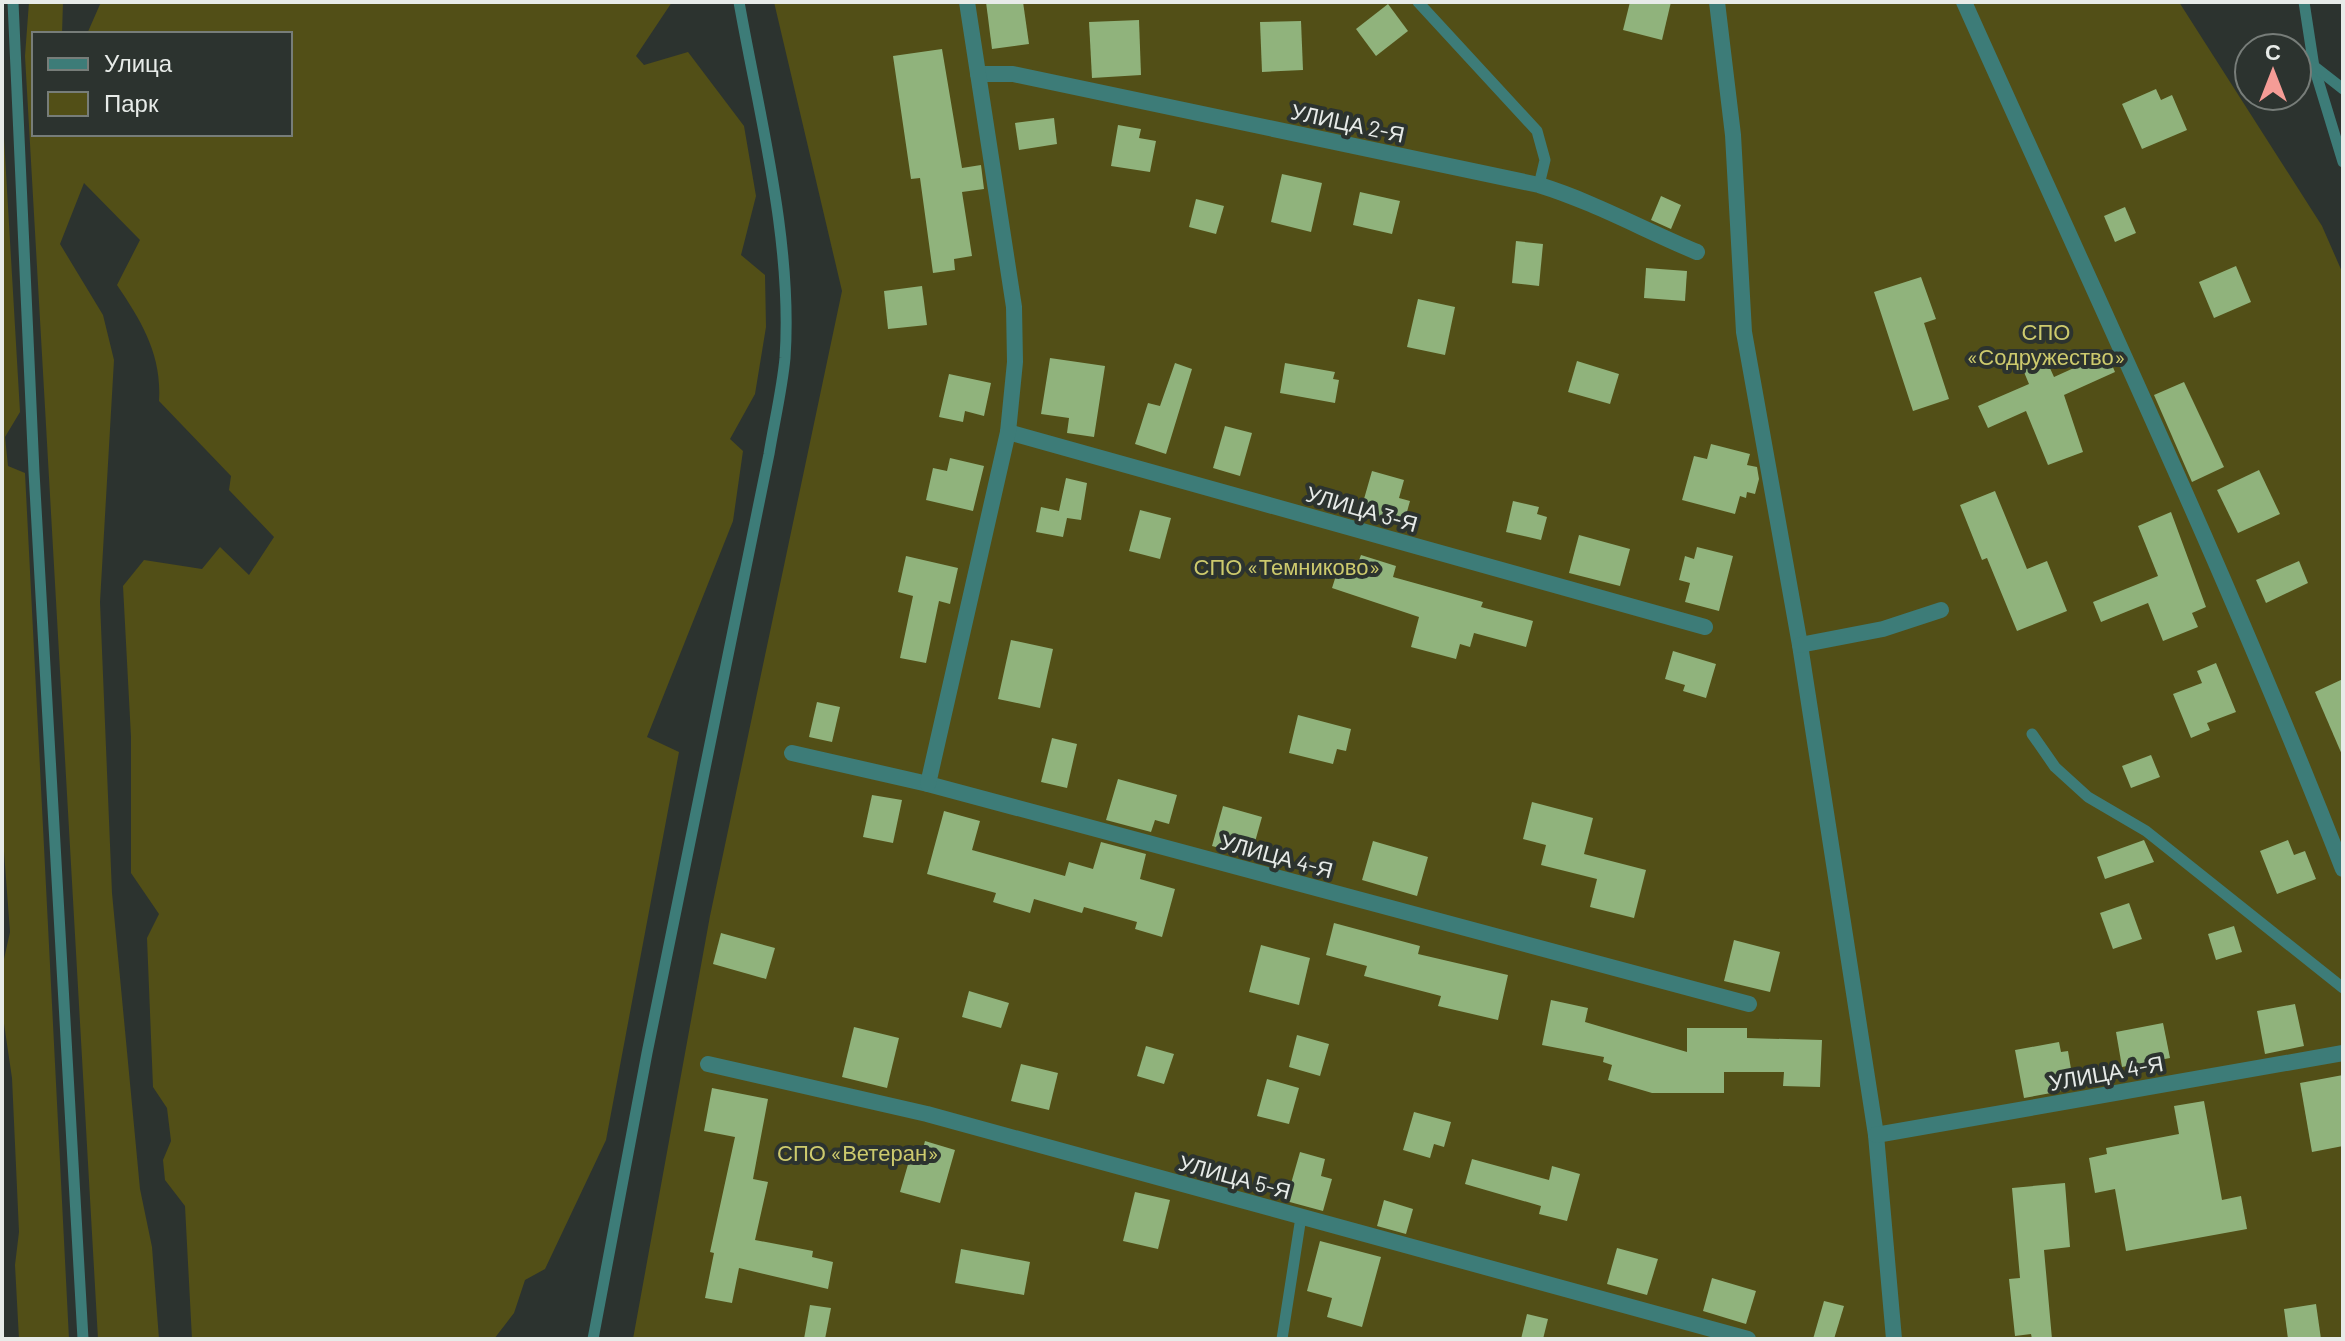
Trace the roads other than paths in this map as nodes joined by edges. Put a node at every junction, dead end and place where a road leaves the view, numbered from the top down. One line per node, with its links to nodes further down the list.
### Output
1 (13, 2): 28 (lane)
2 (739, 2): 29 (lane)
3 (967, 2): 9 (street)
4 (1418, 2): 12 (lane)
5 (1717, 2): 17 (street)
6 (1964, 2): 21 (street)
7 (2304, 2): 8 (lane)
8 (2314, 67): 10 (lane); 11 (lane)
9 (978, 74): 12 (street, УЛИЦА 2-Я); 14 (street)
10 (2343, 89)
11 (2343, 162)
12 (1539, 185): 13 (street, УЛИЦА 2-Я)
13 (1697, 252)
14 (1008, 432): 16 (street, УЛИЦА 3-Я); 20 (street)
15 (1941, 610): 17 (street)
16 (1705, 627)
17 (1800, 645): 26 (street)
18 (2032, 734): 22 (lane)
19 (792, 753): 20 (street, УЛИЦА 4-Я)
20 (928, 784): 23 (street, УЛИЦА 4-Я)
21 (2343, 869)
22 (2343, 988)
23 (1749, 1004)
24 (2343, 1053): 26 (street, УЛИЦА 4-Я)
25 (708, 1064): 27 (street, УЛИЦА 5-Я)
26 (1876, 1135): 32 (street)
27 (1301, 1217): 30 (lane); 31 (street, УЛИЦА 5-Я)
28 (83, 1339)
29 (593, 1339)
30 (1282, 1339)
31 (1748, 1339)
32 (1894, 1339)

